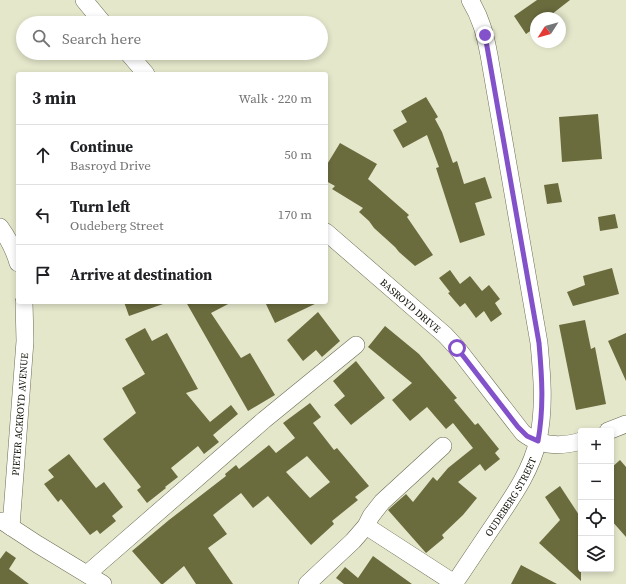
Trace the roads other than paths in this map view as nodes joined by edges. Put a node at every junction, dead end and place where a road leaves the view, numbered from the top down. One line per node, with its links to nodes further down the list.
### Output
1 (84, 0): 3 (street)
2 (470, 0): 13 (street, OUDEBERG STREET)
3 (97, 16)
4 (134, 60): 5 (street)
5 (144, 72)
6 (0, 227): 8 (street)
7 (328, 234): 13 (street, BASROYD DRIVE)
8 (16, 257)
9 (24, 304): 16 (street, PIETER ACKROYD AVENUE)
10 (356, 345): 18 (street)
11 (626, 424): 12 (street)
12 (614, 429)
13 (538, 441): 14 (street, BASROYD DRIVE); 21 (street, OUDEBERG STREET)
14 (578, 443)
15 (443, 446): 17 (street)
16 (6, 523): 18 (street)
17 (366, 526): 20 (street); 21 (street)
18 (87, 574): 19 (street)
19 (103, 584)
20 (307, 584)
21 (454, 584)

